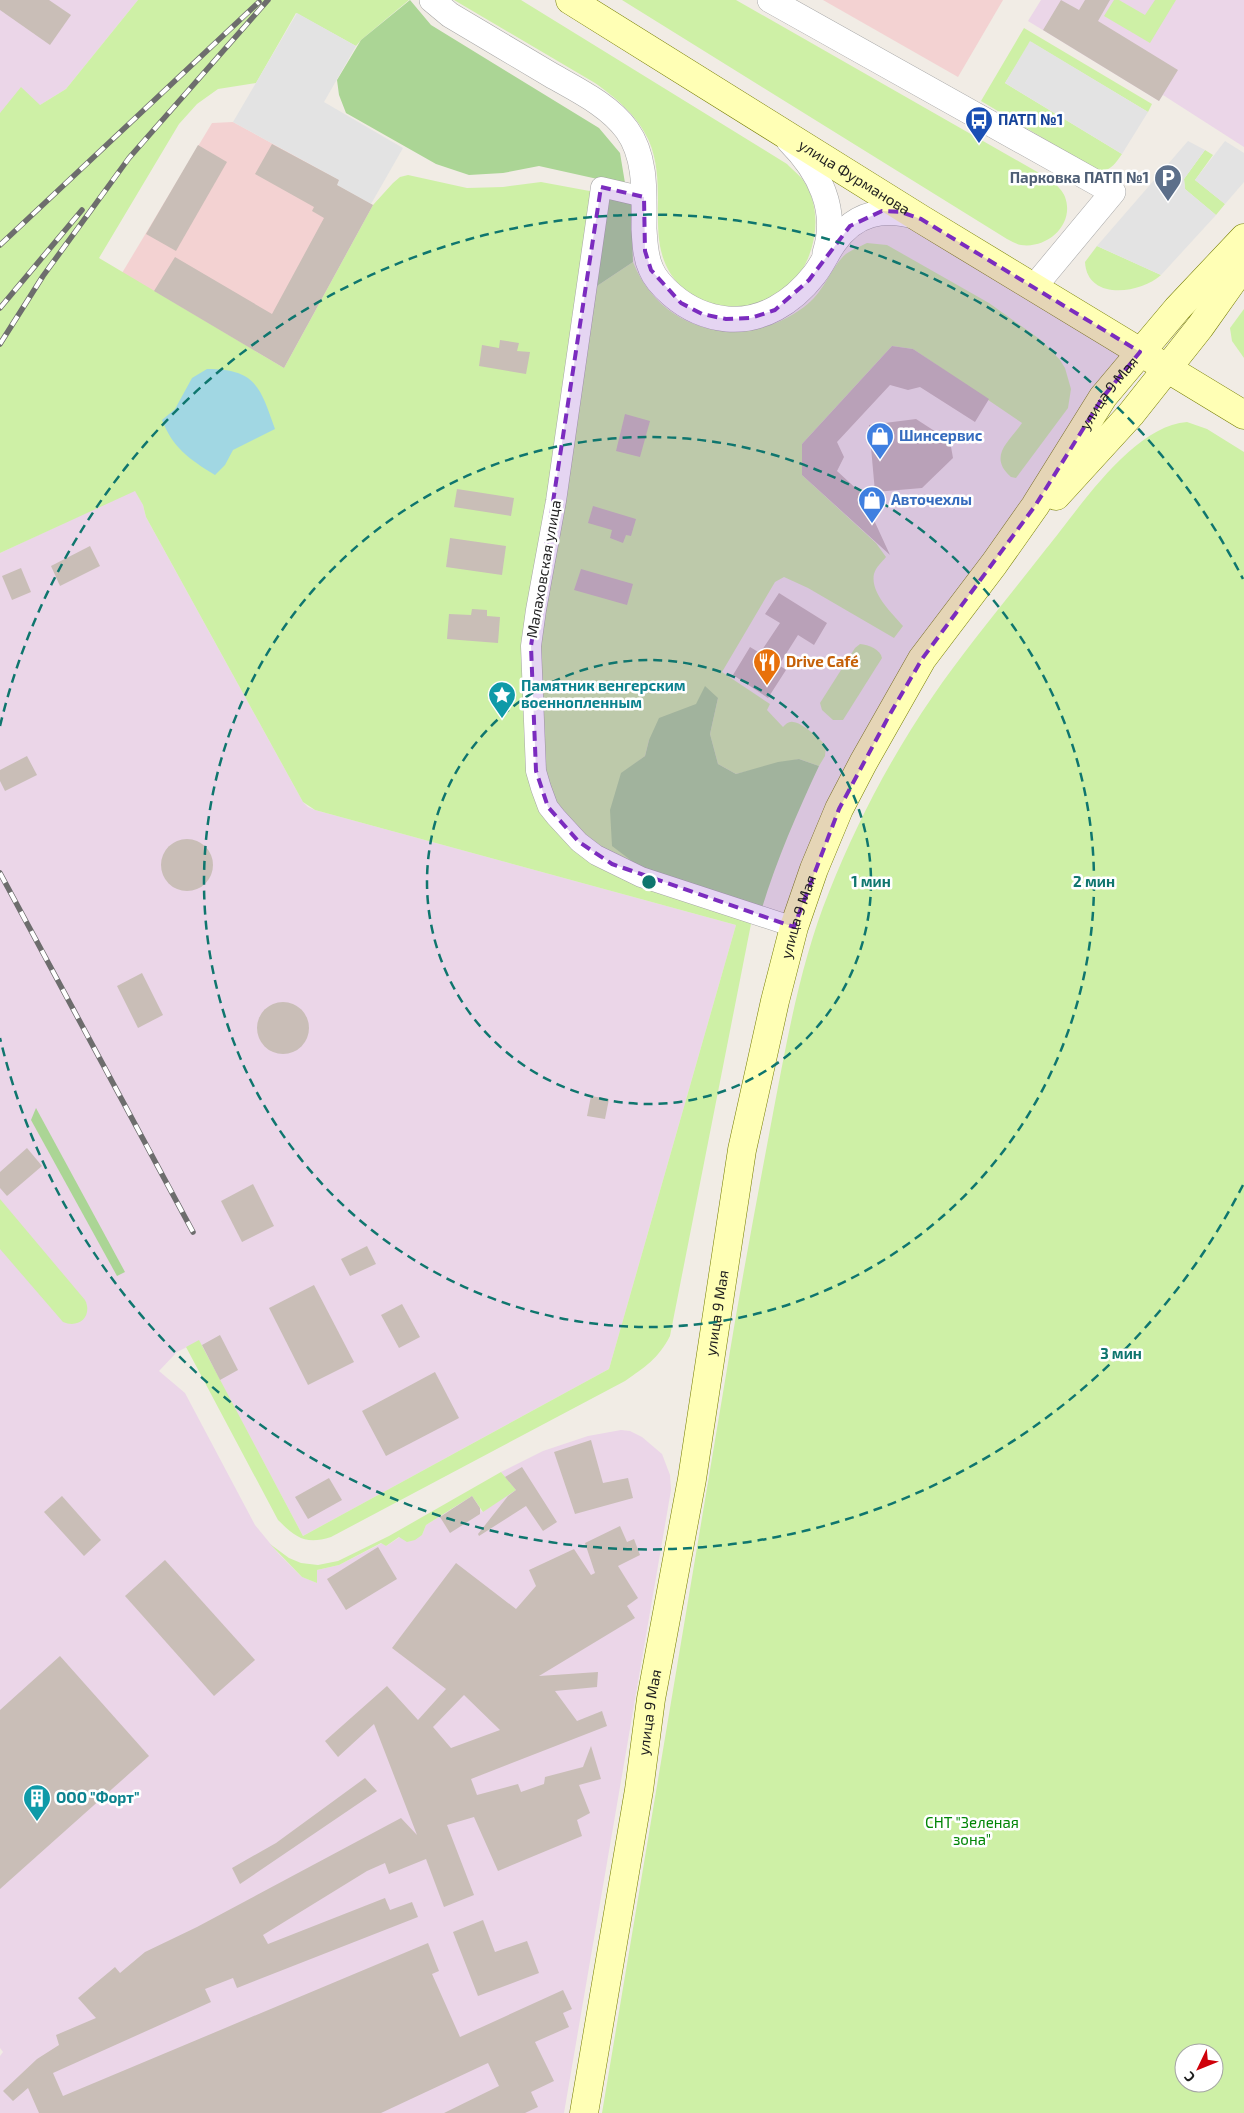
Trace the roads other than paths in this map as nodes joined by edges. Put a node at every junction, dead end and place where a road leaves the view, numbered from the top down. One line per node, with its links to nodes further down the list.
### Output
1 (432, 0): 5 (street)
2 (570, 0): 4 (main road, улица Фурманова)
3 (770, 0): 10 (street)
4 (776, 128): 6 (main road, улица Фурманова); 8 (street)
5 (644, 197): 8 (street); 15 (street, Малаховская улица)
6 (922, 218): 8 (street); 10 (main road, улица Фурманова)
7 (1244, 238): 11 (main road, улица 9 Мая)
8 (822, 262)
9 (1244, 265): 12 (main road, улица 9 Мая)
10 (1034, 287): 11 (main road, улица Фурманова)
11 (1140, 352): 12 (main road, улица Фурманова); 14 (main road, улица 9 Мая)
12 (1167, 369): 13 (main road, улица Фурманова); 14 (main road, улица 9 Мая)
13 (1244, 415)
14 (994, 564): 15 (main road, улица 9 Мая)
15 (794, 927): 16 (main road, улица 9 Мая)
16 (584, 2113)

